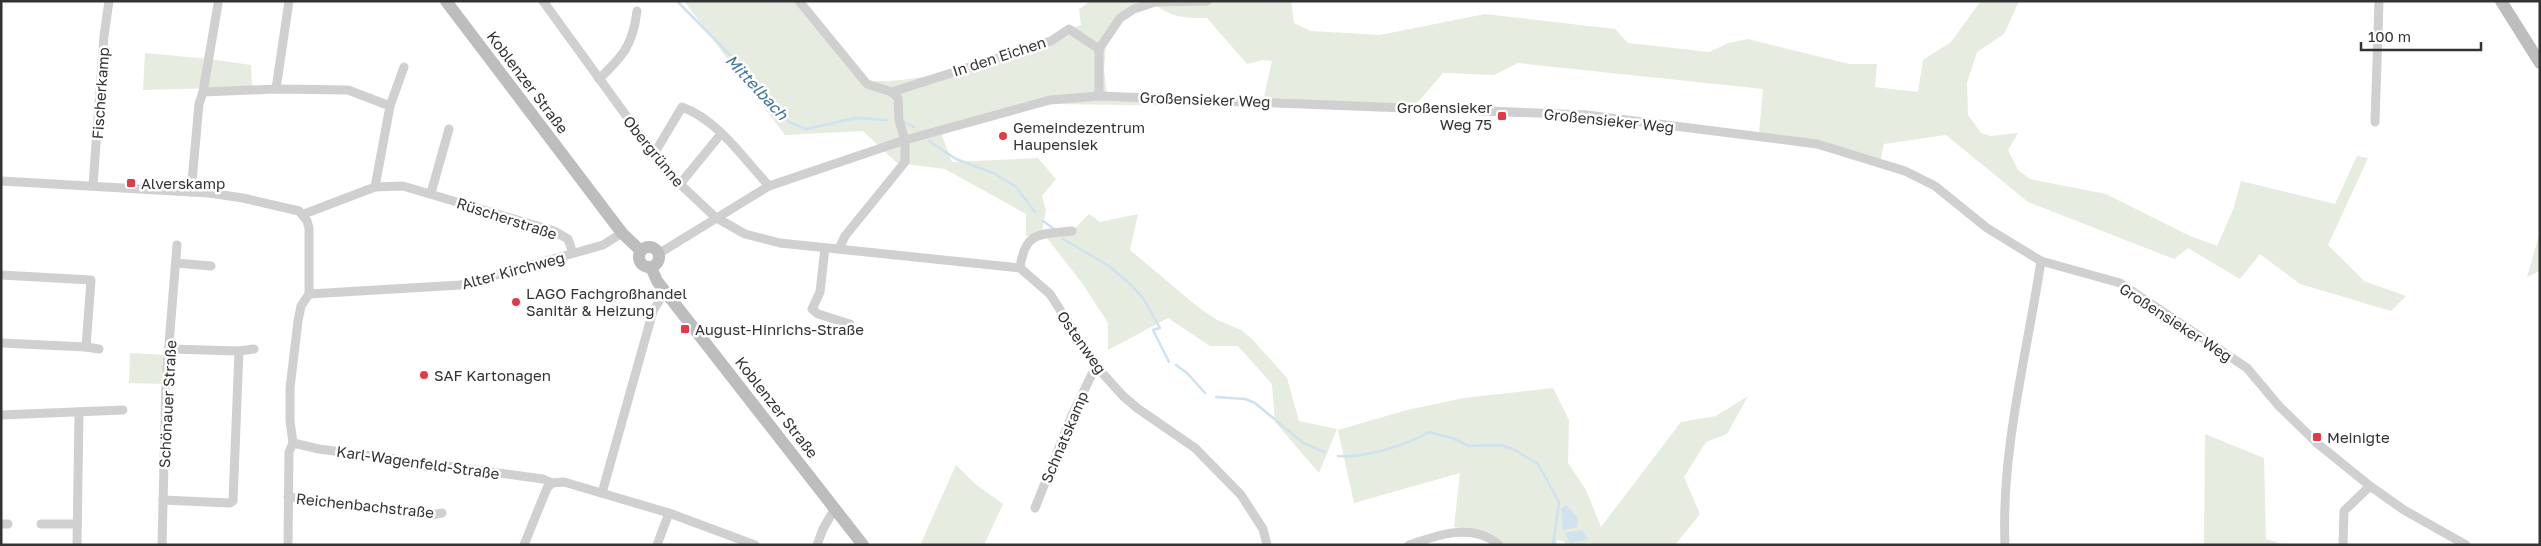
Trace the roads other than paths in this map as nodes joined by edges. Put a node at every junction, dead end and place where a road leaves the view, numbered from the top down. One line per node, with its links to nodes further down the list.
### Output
1 (109, 1): 27 (street, Fischerkamp)
2 (289, 1): 15 (street)
3 (446, 1): 35 (street, Koblenzer Straße)
4 (543, 1): 14 (street, Obergrünne)
5 (799, 1): 17 (street)
6 (1207, 1): 11 (street)
7 (2379, 1): 20 (street)
8 (2501, 1): 12 (street)
9 (218, 4): 16 (street)
10 (637, 10): 14 (street)
11 (1099, 49): 17 (street, In den Eichen); 18 (street)
12 (2540, 63)
13 (404, 67): 19 (street)
14 (600, 79): 24 (street, Obergrünne)
15 (276, 89): 16 (street); 19 (street)
16 (203, 92): 30 (street)
17 (892, 92): 23 (street)
18 (1099, 96): 23 (street, Großensieker Weg); 40 (street, Großensieker Weg)
19 (390, 106): 29 (street)
20 (2375, 122)
21 (449, 129): 31 (street)
22 (721, 134): 24 (street); 26 (street); 28 (street)
23 (905, 140): 28 (street, Großensieker Weg); 38 (street)
24 (654, 154): 26 (street, Obergrünne)
25 (1, 181): 27 (street)
26 (680, 184): 33 (street, Obergrünne)
27 (93, 186): 30 (street)
28 (769, 186): 33 (street, Großensieker Weg)
29 (376, 187): 31 (street, Rüscherstraße); 32 (street, Rüscherstraße)
30 (191, 192): 32 (street)
31 (431, 193): 39 (street, Rüscherstraße)
32 (304, 214): 47 (street)
33 (715, 217): 37 (street); 41 (street, Großensieker Weg)
34 (1072, 231): 44 (street)
35 (622, 233): 39 (street, Alter Kirchweg); 41 (street, Koblenzer Straße)
36 (177, 244): 42 (street, Schönauer Straße)
37 (825, 248): 38 (street); 48 (street)
38 (839, 249): 44 (street)
39 (573, 253): 47 (street, Alter Kirchweg)
40 (2041, 260): 61 (street, Großensieker Weg); 82 (street)
41 (655, 261): 46 (street, Koblenzer Straße)
42 (176, 263): 43 (street); 52 (street, Schönauer Straße)
43 (211, 266)
44 (1020, 268): 55 (street, Ostenweg)
45 (1, 275): 50 (street)
46 (666, 290): 62 (street); 65 (street, Koblenzer Straße)
47 (309, 294): 59 (street)
48 (850, 324)
49 (1, 343): 50 (street)
50 (86, 348): 51 (street)
51 (98, 348)
52 (170, 348): 54 (street); 64 (street, Schönauer Straße)
53 (254, 349): 54 (street)
54 (238, 351): 64 (street)
55 (1096, 366): 66 (street, Schnatskamp); 79 (street, Ostenweg)
56 (123, 410): 57 (street)
57 (79, 412): 58 (street); 70 (street)
58 (1, 416)
59 (292, 439): 60 (street, Karl-Wagenfeld-Straße); 63 (street)
60 (552, 483): 62 (street, Karl-Wagenfeld-Straße); 74 (street)
61 (2370, 486): 83 (street); 84 (street, Großensieker Weg)
62 (602, 493): 68 (street, Karl-Wagenfeld-Straße)
63 (288, 497): 67 (street, Reichenbachstraße); 73 (street)
64 (163, 500): 72 (street, Schönauer Straße)
65 (835, 508): 77 (street); 78 (street, Koblenzer Straße)
66 (1035, 508)
67 (442, 513)
68 (669, 513): 75 (street); 76 (street, Karl-Wagenfeld-Straße)
69 (41, 524): 70 (street)
70 (77, 524): 71 (street)
71 (77, 545)
72 (162, 545)
73 (288, 545)
74 (524, 545)
75 (658, 545)
76 (755, 545)
77 (817, 545)
78 (863, 545)
79 (1267, 545)
80 (1409, 545): 81 (street)
81 (1499, 545)
82 (2005, 545)
83 (2343, 545)
84 (2466, 545)

